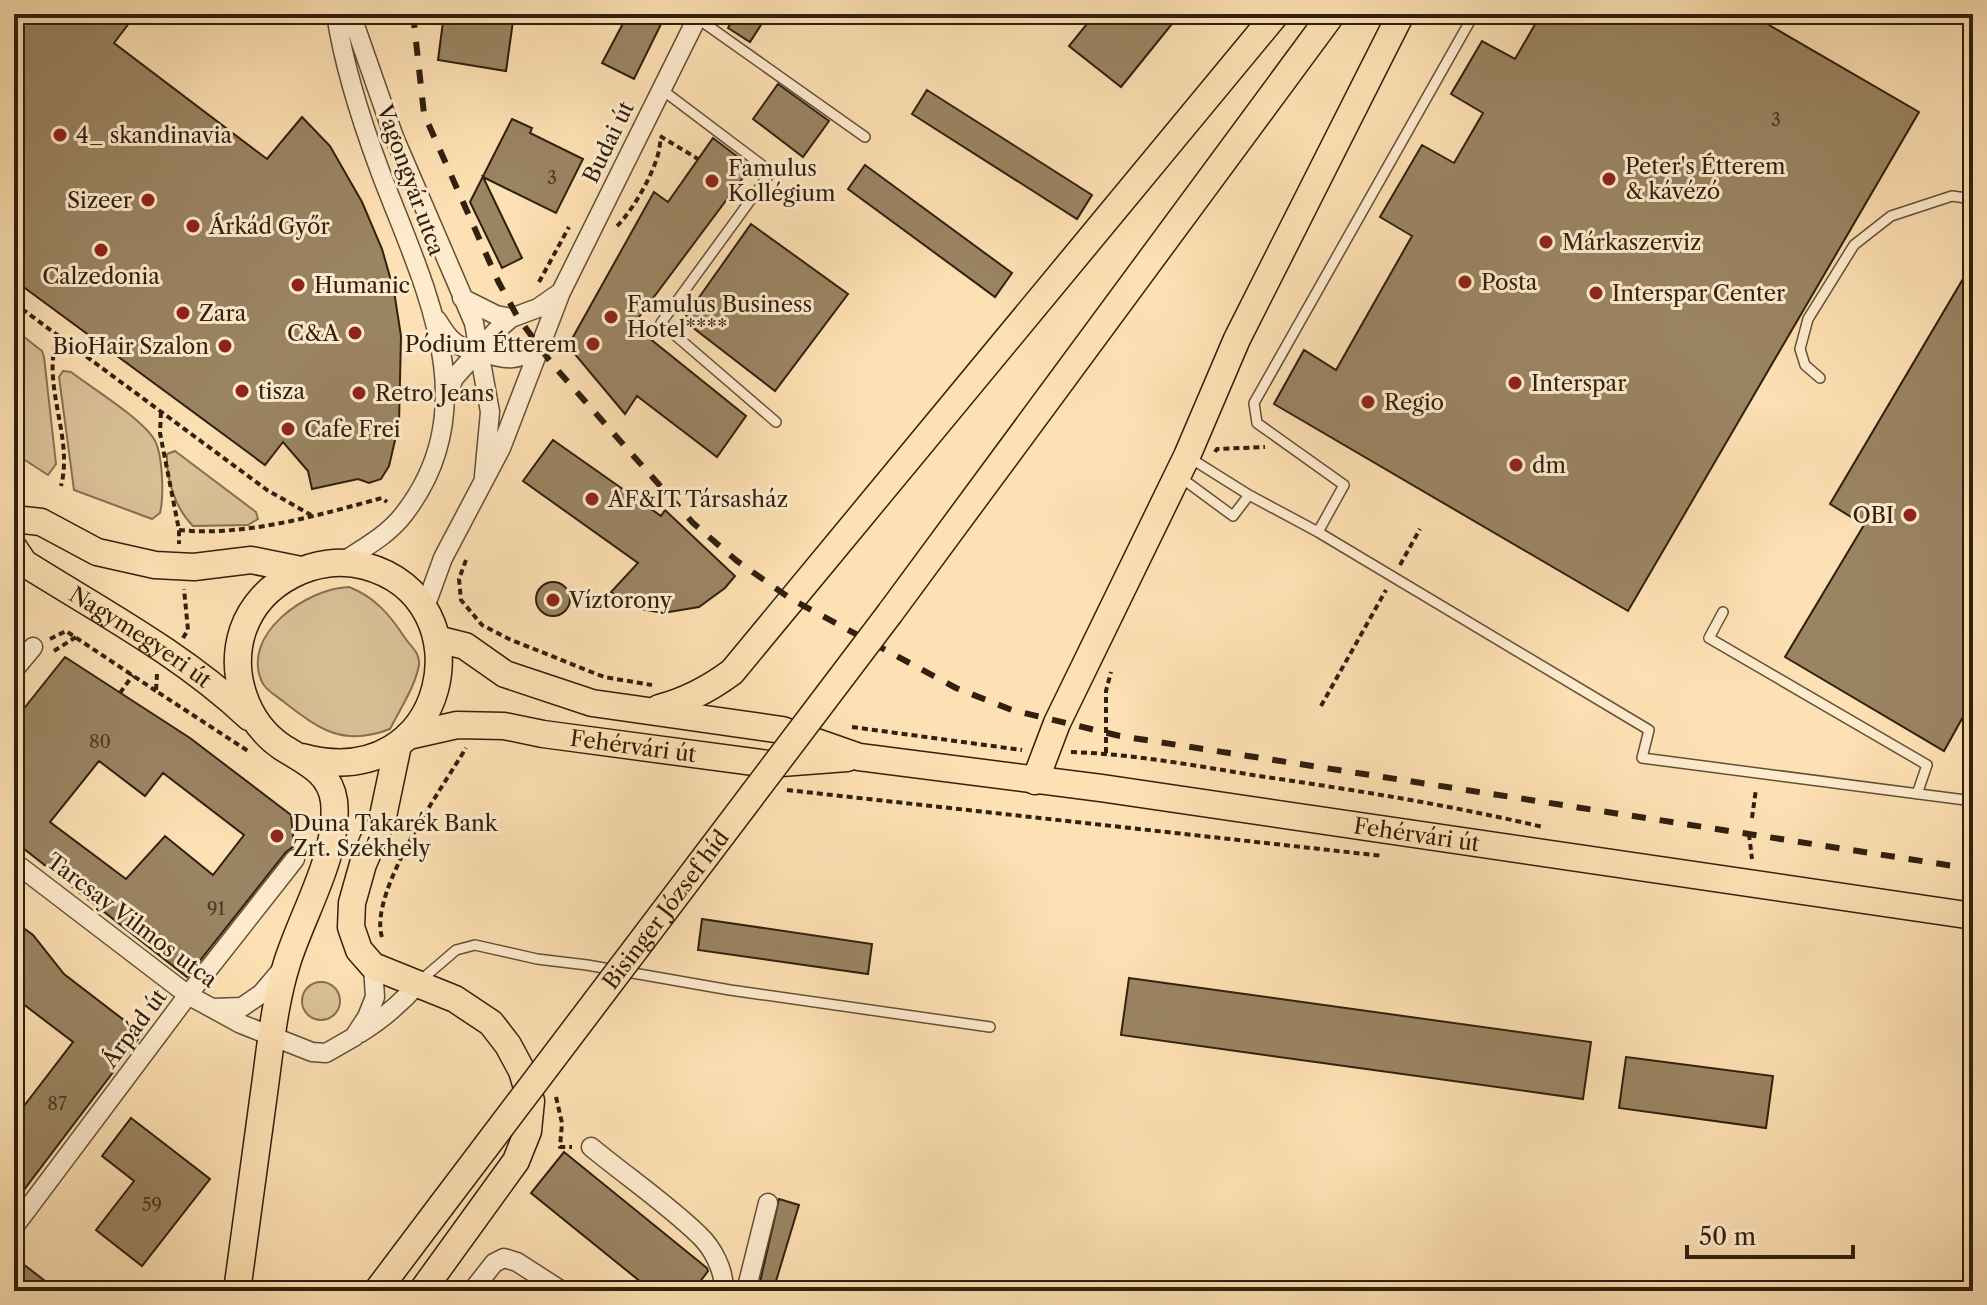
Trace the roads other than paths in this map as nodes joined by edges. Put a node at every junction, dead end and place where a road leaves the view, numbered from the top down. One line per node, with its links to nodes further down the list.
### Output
1 (336, 14): 13 (street, Vagongyár utca)
2 (351, 14): 12 (street, Vagongyár utca)
3 (1276, 14): 33 (main road)
4 (1332, 14): 57 (main road, Bisinger József híd, bridge)
5 (1401, 14): 20 (main road)
6 (1474, 14): 24 (lane)
7 (698, 16): 8 (street, Budai út); 9 (lane)
8 (661, 89): 11 (street, Budai út); 19 (lane)
9 (865, 137)
10 (1973, 199): 17 (lane)
11 (561, 292): 14 (street); 15 (street, Budai út)
12 (462, 298): 14 (street); 16 (street, Vagongyár utca)
13 (433, 312): 16 (street); 18 (street, Vagongyár utca)
14 (511, 318): 16 (street)
15 (541, 349): 16 (street); 21 (street, Budai út)
16 (480, 350): 18 (street); 21 (street, Budai út)
17 (1820, 378)
18 (446, 399): 26 (street)
19 (776, 422)
20 (1190, 466): 22 (lane); 22 (lane); 38 (main road)
21 (484, 478): 28 (street, Budai út)
22 (1249, 495): 24 (lane)
23 (14, 519): 27 (main road)
24 (1318, 532): 39 (lane)
25 (14, 548): 34 (main road, Nagymegyeri út)
26 (342, 562): 27 (main road); 28 (main road)
27 (301, 570): 34 (main road)
28 (424, 610): 30 (main road)
29 (1723, 612): 39 (lane)
30 (437, 639): 33 (main road, Fehérvári út); 35 (main road)
31 (33, 647): 32 (street)
32 (14, 670)
33 (656, 698): 37 (main road, Fehérvári út)
34 (265, 733): 36 (main road)
35 (403, 740): 36 (main road); 37 (main road, Fehérvári út); 45 (main road)
36 (302, 757): 44 (main road)
37 (859, 757): 38 (main road, Fehérvári út)
38 (1035, 781): 43 (main road, Fehérvári út)
39 (1917, 794): 40 (lane)
40 (1973, 801)
41 (295, 859): 47 (street, Árpád út)
42 (14, 862): 47 (street, Tarcsay Vilmos utca)
43 (1973, 916)
44 (286, 963): 48 (street); 51 (main road)
45 (373, 966): 46 (main road); 50 (street)
46 (419, 983): 49 (lane); 50 (street, Tarcsay Vilmos utca); 58 (main road)
47 (188, 995): 48 (street, Tarcsay Vilmos utca); 54 (street, Árpád út)
48 (210, 1008): 51 (street, Tarcsay Vilmos utca)
49 (990, 1027)
50 (354, 1037): 51 (street, Tarcsay Vilmos utca)
51 (272, 1038): 56 (main road)
52 (591, 1147): 55 (street)
53 (768, 1203): 61 (street)
54 (14, 1227)
55 (724, 1289)
56 (237, 1291)
57 (377, 1291)
58 (422, 1291)
59 (472, 1291): 60 (street)
60 (562, 1291)
61 (746, 1291)

